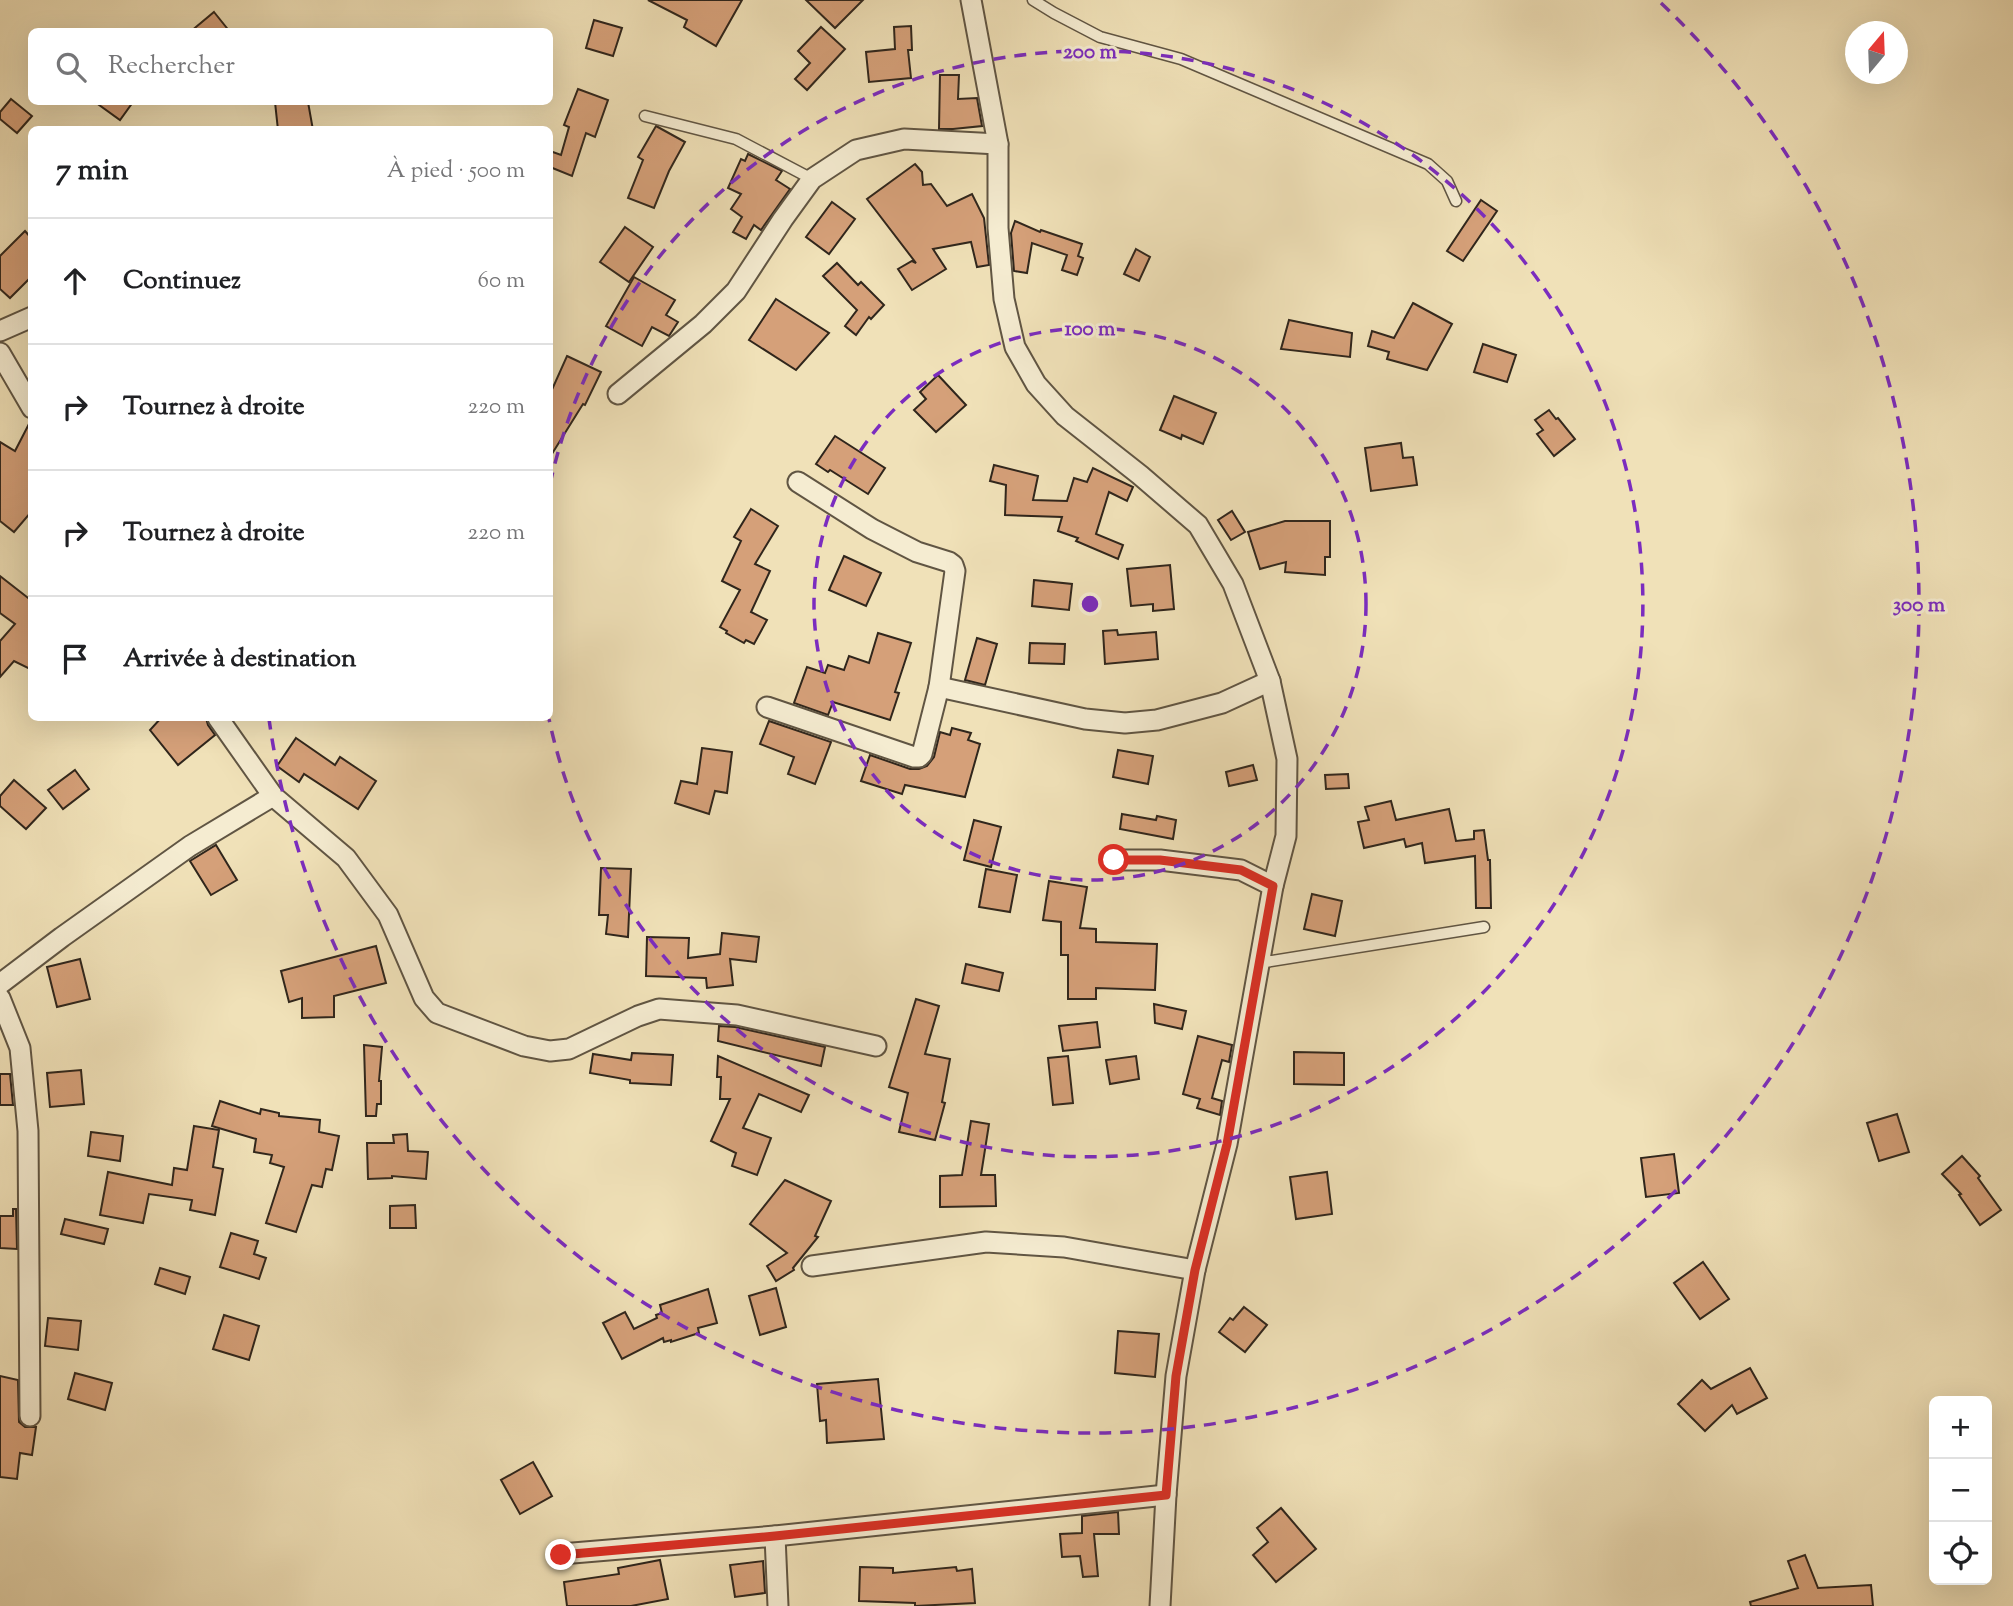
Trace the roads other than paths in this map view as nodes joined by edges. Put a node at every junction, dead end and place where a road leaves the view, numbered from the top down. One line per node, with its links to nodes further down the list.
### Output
1 (971, 0): 4 (street)
2 (1033, 0): 6 (lane)
3 (645, 116): 5 (lane)
4 (998, 144): 5 (street); 13 (street)
5 (812, 179): 10 (street)
6 (1456, 201)
7 (28, 319): 8 (street)
8 (0, 331)
9 (0, 353): 11 (street)
10 (618, 394)
11 (28, 401)
12 (798, 482): 14 (street)
13 (1270, 681): 14 (street); 19 (street)
14 (939, 687): 15 (street)
15 (767, 707)
16 (220, 721): 17 (street)
17 (273, 796): 22 (street); 24 (street)
18 (1114, 860): 19 (street)
19 (1273, 886): 21 (street)
20 (1484, 927): 21 (lane)
21 (1259, 963): 26 (street)
22 (0, 984)
23 (0, 998): 27 (street)
24 (876, 1045)
25 (812, 1266): 26 (street)
26 (1195, 1270): 28 (street)
27 (30, 1416)
28 (1166, 1495): 29 (street); 32 (street)
29 (775, 1536): 30 (street); 31 (street)
30 (561, 1555)
31 (778, 1606)
32 (1160, 1606)

